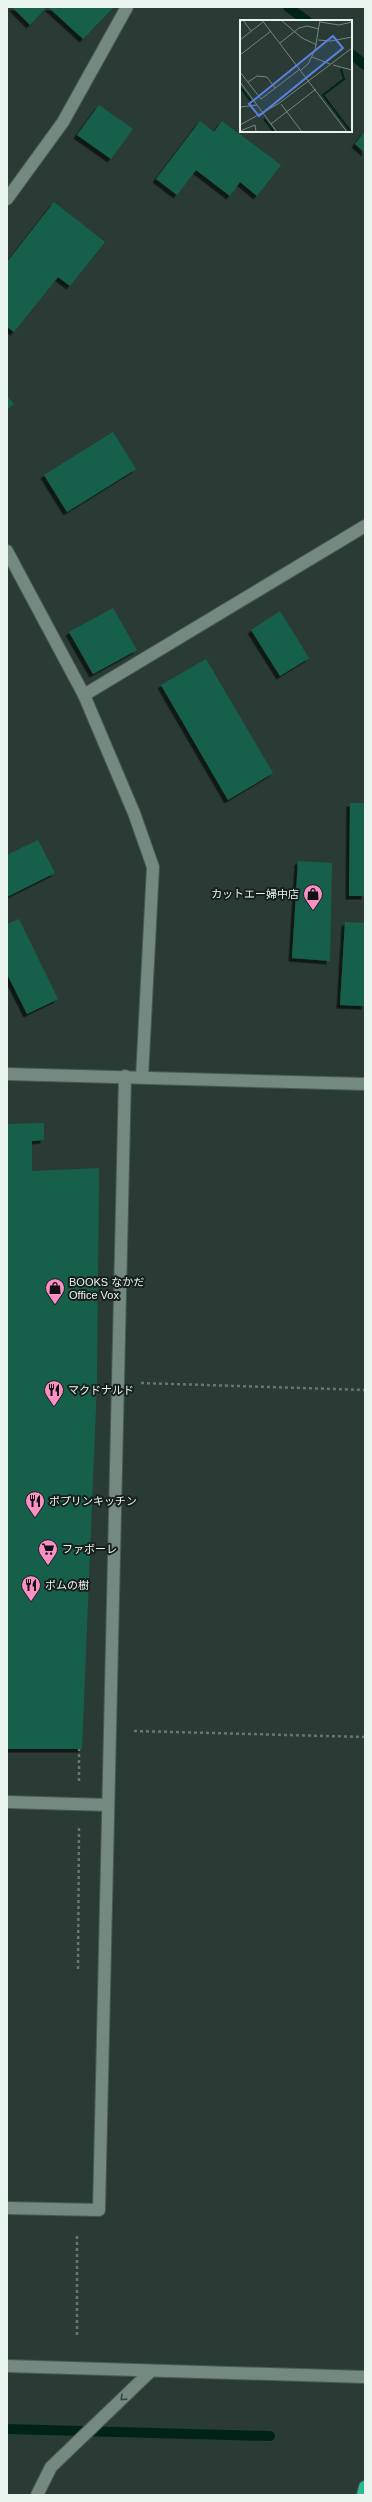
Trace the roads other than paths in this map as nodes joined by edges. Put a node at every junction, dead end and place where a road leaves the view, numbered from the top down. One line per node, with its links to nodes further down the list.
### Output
1 (127, 7): 2 (street)
2 (7, 200)
3 (365, 526): 5 (street)
4 (7, 551): 5 (street)
5 (84, 695): 8 (street)
6 (7, 1074): 7 (street)
7 (125, 1076): 8 (street); 11 (street)
8 (142, 1077): 9 (street)
9 (365, 1084)
10 (7, 1802): 11 (street)
11 (108, 1805): 12 (street)
12 (7, 2208)
13 (7, 2366): 14 (street)
14 (150, 2371): 15 (street); 17 (street, one-way to 17)
15 (365, 2377)
16 (365, 2488): 18 (highway)
17 (37, 2495)
18 (363, 2495)

